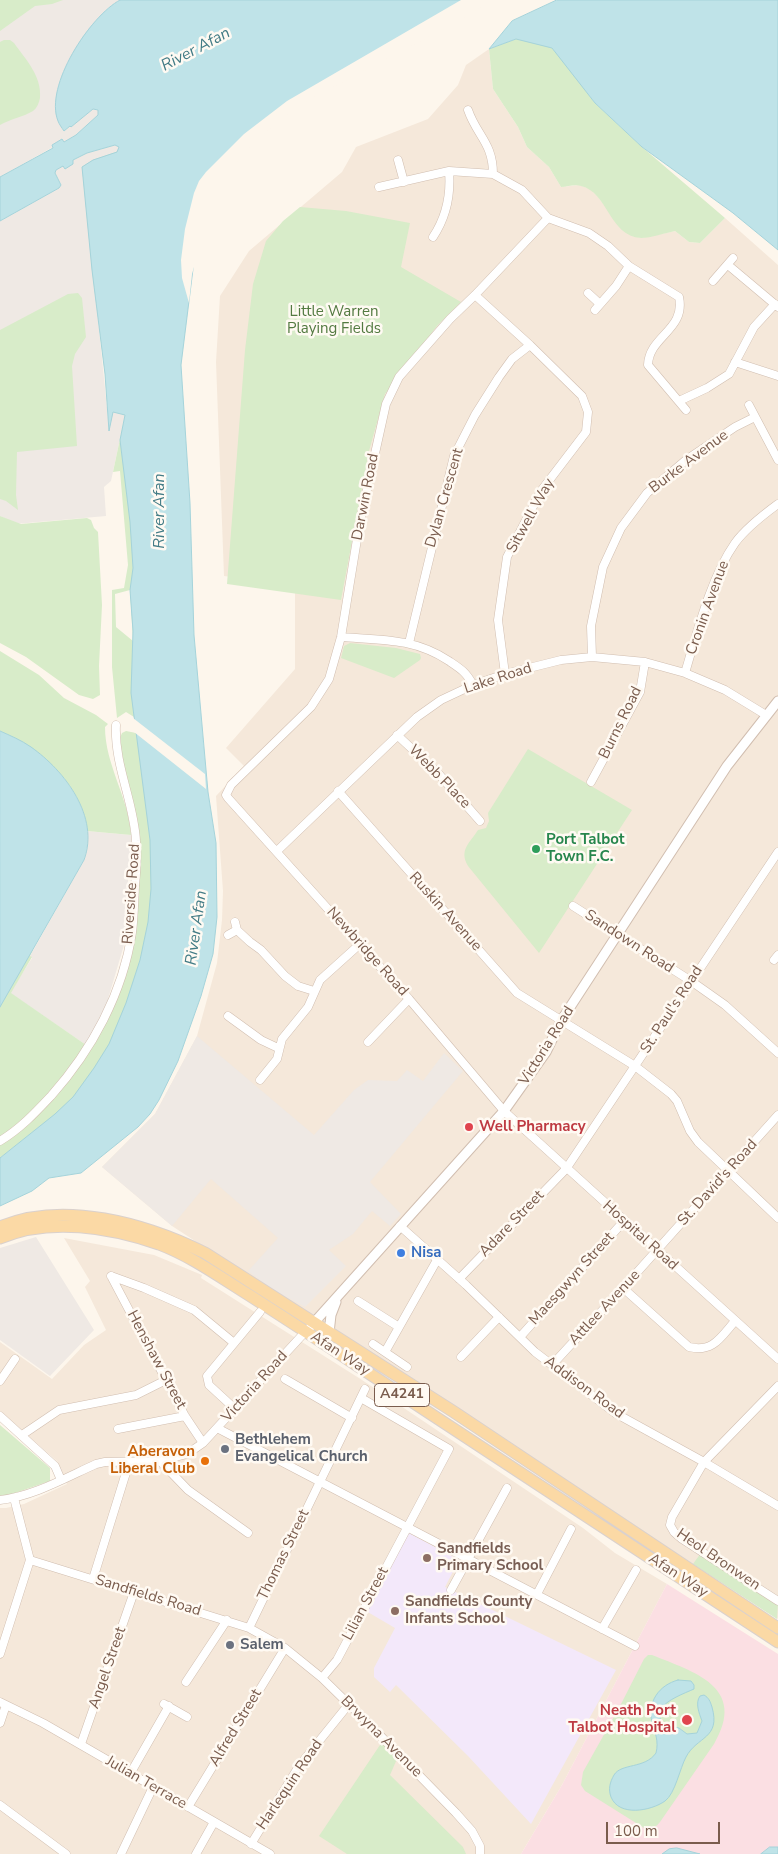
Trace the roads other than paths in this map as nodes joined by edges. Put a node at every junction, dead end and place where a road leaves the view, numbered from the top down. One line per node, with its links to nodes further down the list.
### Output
1 (468, 110): 2 (street)
2 (471, 118): 3 (street); 6 (street)
3 (462, 121)
4 (398, 160): 7 (street)
5 (449, 171): 6 (street); 7 (street); 10 (street)
6 (493, 174): 9 (street)
7 (404, 182): 8 (street)
8 (379, 187)
9 (548, 218): 15 (street); 18 (street, Darwin Road)
10 (440, 227): 11 (street); 12 (street)
11 (448, 231)
12 (433, 237)
13 (733, 258): 14 (street)
14 (728, 265): 16 (street); 19 (street)
15 (629, 266): 17 (street); 23 (street)
16 (713, 281)
17 (588, 293)
18 (476, 295): 20 (street, Sitwell Way); 29 (street, Darwin Road)
19 (776, 305): 21 (street)
20 (530, 345): 30 (street, Dylan Crescent); 34 (street, Sitwell Way)
21 (735, 362): 22 (street); 23 (street)
22 (778, 376)
23 (680, 401): 25 (street)
24 (749, 405): 26 (street)
25 (686, 410)
26 (754, 416): 27 (street); 31 (street, Burke Avenue)
27 (778, 460)
28 (778, 504): 33 (street, Cronin Avenue)
29 (341, 637): 30 (street); 42 (street, Darwin Road)
30 (409, 643): 35 (street)
31 (592, 657): 32 (street, Lake Road); 34 (street, Lake Road)
32 (645, 662): 33 (street, Lake Road); 40 (street, Burns Road)
33 (684, 673): 37 (street, Lake Road)
34 (505, 674): 35 (street, Lake Road)
35 (473, 685): 39 (street, Lake Road)
36 (778, 701): 37 (street, Victoria Road)
37 (766, 715): 48 (street, Victoria Road)
38 (116, 725): 68 (street, Riverside Road)
39 (397, 734): 41 (street, Lake Road); 43 (street, Webb Place)
40 (591, 782)
41 (338, 791): 44 (street, Lake Road); 55 (street, Ruskin Avenue)
42 (226, 795): 44 (street, Newbridge Road)
43 (480, 821)
44 (277, 851): 49 (street, Newbridge Road)
45 (778, 852): 50 (street, St. Paul's Road)
46 (573, 906): 48 (street, Sandown Road)
47 (228, 935): 51 (street)
48 (618, 935): 50 (street, Sandown Road); 55 (street, Victoria Road)
49 (360, 944): 51 (street); 52 (street, Newbridge Road)
50 (691, 981): 61 (street, Sandown Road); 62 (street, St. Paul's Road)
51 (314, 991): 60 (street)
52 (409, 999): 57 (street); 66 (street, Newbridge Road)
53 (228, 1016): 56 (street)
54 (242, 1016): 56 (street)
55 (561, 1022): 62 (street, Ruskin Avenue); 66 (street, Victoria Road)
56 (236, 1023): 60 (street)
57 (375, 1034): 58 (street); 59 (street)
58 (381, 1041)
59 (368, 1042)
60 (278, 1048): 63 (street)
61 (778, 1053)
62 (636, 1066): 69 (street, St. Paul's Road); 70 (street, Ruskin Avenue)
63 (269, 1071): 64 (street); 65 (street)
64 (275, 1078)
65 (260, 1080)
66 (504, 1112): 69 (street, Hospital Road); 73 (street, Victoria Road)
67 (778, 1115): 70 (street, St. David's Road)
68 (0, 1141)
69 (566, 1169): 72 (street, Hospital Road); 78 (street, Adare Street)
70 (728, 1172): 71 (street, Ruskin Avenue); 76 (street, St. David's Road)
71 (778, 1218)
72 (624, 1221): 76 (street, Hospital Road); 89 (street, Maesgwyn Street)
73 (400, 1226): 77 (street, Addison Road); 80 (street, Victoria Road)
74 (0, 1227): 85 (main road, Afan Way / A4241)
75 (0, 1238): 87 (main road, Afan Way / A4241)
76 (657, 1250): 79 (street, Attlee Avenue); 84 (street, Hospital Road)
77 (437, 1260): 78 (street, Addison Road); 86 (street)
78 (459, 1279): 83 (street, Addison Road)
79 (623, 1288): 84 (street); 96 (street, Attlee Avenue)
80 (337, 1297): 85 (street, Victoria Road); 88 (street)
81 (358, 1301): 86 (street)
82 (260, 1312): 90 (street)
83 (499, 1317): 89 (street, Addison Road); 93 (street)
84 (735, 1321): 95 (street, Hospital Road)
85 (314, 1322): 87 (street, Victoria Road); 88 (main road, Afan Way / A4241)
86 (399, 1327): 92 (street)
87 (306, 1332): 104 (street, Victoria Road); 137 (main road, Afan Way / A4241)
88 (329, 1332): 134 (main road, Afan Way / A4241)
89 (520, 1337): 96 (street, Addison Road)
90 (234, 1343): 99 (street, Henshaw Street); 104 (street)
91 (373, 1344): 92 (street)
92 (385, 1352): 97 (street)
93 (461, 1357)
94 (15, 1359): 100 (street)
95 (778, 1359)
96 (552, 1365): 113 (street, Addison Road)
97 (407, 1367)
98 (285, 1379): 107 (street)
99 (166, 1380): 106 (street, Henshaw Street); 110 (street)
100 (0, 1381)
101 (778, 1386): 113 (street)
102 (365, 1389): 103 (street, Thomas Street)
103 (361, 1398): 107 (street, Thomas Street); 121 (street, Lilian Street)
104 (234, 1408): 108 (street, Victoria Road)
105 (0, 1416): 110 (street)
106 (185, 1416): 109 (street); 111 (street, Henshaw Street)
107 (352, 1418): 116 (street, Thomas Street)
108 (217, 1428): 111 (street, Victoria Road); 116 (street)
109 (118, 1429)
110 (22, 1435): 115 (street)
111 (203, 1443): 112 (street, Victoria Road)
112 (160, 1461): 114 (street, Victoria Road); 123 (street)
113 (704, 1462): 120 (street, Addison Road); 131 (street, Heol Bronwen)
114 (129, 1463): 115 (street, Victoria Road); 127 (street)
115 (61, 1480): 118 (street, Victoria Road)
116 (320, 1482): 121 (street); 133 (street, Thomas Street)
117 (507, 1488): 124 (street)
118 (14, 1498): 119 (street, Victoria Road); 125 (street)
119 (0, 1500)
120 (778, 1506)
121 (407, 1527): 124 (street); 141 (street, Lilian Street)
122 (571, 1529): 130 (street)
123 (248, 1533)
124 (468, 1558): 128 (street); 130 (street)
125 (30, 1560): 127 (street, Sandfields Road); 140 (street)
126 (636, 1570): 135 (street)
127 (93, 1579): 129 (street, Sandfields Road)
128 (451, 1590)
129 (134, 1592): 132 (street, Sandfields Road); 147 (street, Angel Street)
130 (537, 1594): 135 (street)
131 (778, 1601)
132 (227, 1620): 133 (street, Sandfields Road); 142 (street)
133 (248, 1628): 136 (street, Sandfields Road)
134 (778, 1628)
135 (602, 1629): 138 (street)
136 (264, 1637): 139 (street, Brwyna Avenue)
137 (778, 1642)
138 (635, 1646)
139 (285, 1648): 141 (street, Brwyna Avenue); 151 (street, Alfred Street)
140 (0, 1654)
141 (322, 1678): 144 (street, Brwyna Avenue)
142 (199, 1680)
143 (3, 1704): 146 (street); 147 (street, Julian Terrace)
144 (349, 1704): 153 (street, Harlequin Road); 158 (street, Brwyna Avenue)
145 (187, 1717): 148 (street)
146 (0, 1723)
147 (81, 1744): 148 (street, Julian Terrace)
148 (130, 1774): 149 (street, Julian Terrace)
149 (153, 1787): 151 (street, Julian Terrace); 155 (street)
150 (0, 1805): 154 (street)
151 (188, 1807): 152 (street, Julian Terrace)
152 (214, 1822): 153 (street, Julian Terrace); 156 (street)
153 (251, 1844): 157 (street, Julian Terrace)
154 (66, 1854)
155 (120, 1854)
156 (196, 1854)
157 (270, 1854)
158 (480, 1854)

